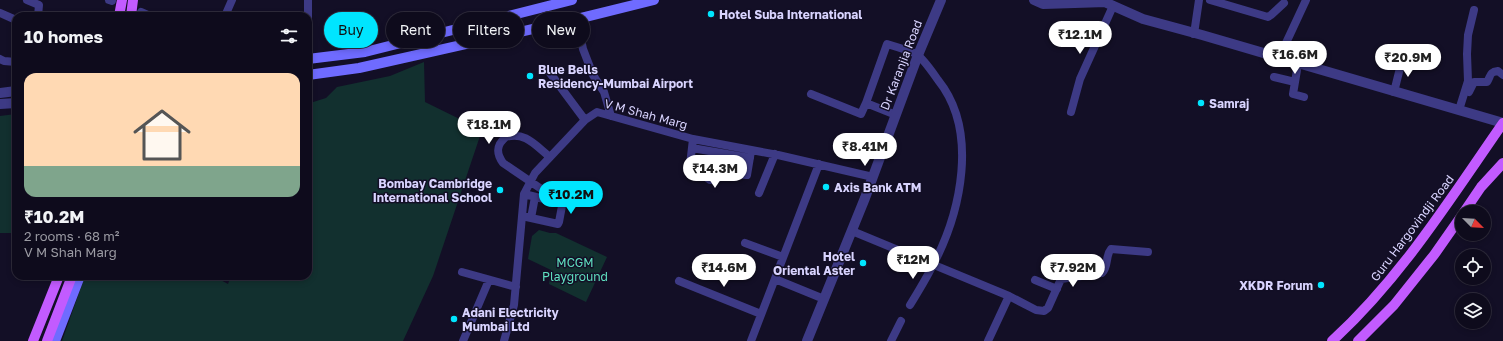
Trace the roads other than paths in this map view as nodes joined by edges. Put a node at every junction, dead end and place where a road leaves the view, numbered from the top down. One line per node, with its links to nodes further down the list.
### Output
1 (27, 0): 13 (street)
2 (114, 0): 17 (main road)
3 (133, 0): 18 (main road)
4 (232, 0): 19 (street)
5 (308, 0): 20 (street)
6 (572, 0): 27 (main road)
7 (654, 0): 22 (main road)
8 (941, 0): 28 (street, Dr Karanjia Road)
9 (1034, 0): 14 (street)
10 (1199, 0): 25 (street)
11 (1210, 0): 15 (street)
12 (1306, 0): 30 (street)
13 (40, 3)
14 (1107, 3): 25 (street); 50 (street)
15 (1284, 3)
16 (1474, 10): 49 (street)
17 (118, 12)
18 (132, 12)
19 (227, 12)
20 (308, 12)
21 (0, 13): 23 (street)
22 (590, 16)
23 (12, 18)
24 (532, 29): 35 (main road)
25 (1194, 34): 30 (street)
26 (583, 48): 52 (street)
27 (360, 52): 29 (main road); 35 (main road)
28 (918, 55): 47 (street); 51 (street, Dr Karanjia Road); 77 (street)
29 (312, 58)
30 (1279, 58): 34 (street)
31 (1, 60): 33 (street)
32 (1402, 60): 42 (street)
33 (12, 61)
34 (1298, 64): 40 (street); 42 (street)
35 (362, 67): 37 (main road)
36 (550, 73): 53 (street)
37 (312, 74)
38 (1503, 75): 49 (street)
39 (1274, 77): 40 (street)
40 (1295, 82): 45 (street)
41 (12, 92): 43 (street)
42 (1394, 92): 49 (street)
43 (0, 93)
44 (811, 94): 47 (street)
45 (1304, 97)
46 (12, 103): 48 (street)
47 (866, 103): 51 (street)
48 (0, 104)
49 (1461, 111): 54 (street)
50 (1071, 112)
51 (896, 115): 63 (street, Dr Karanjia Road)
52 (611, 116): 53 (street, V M Shah Marg); 55 (street, V M Shah Marg)
53 (585, 120): 60 (street, V M Shah Marg)
54 (1503, 123): 104 (main road, Guru Hargovindji Road)
55 (693, 139): 56 (street); 57 (street, V M Shah Marg)
56 (692, 148): 57 (street); 58 (street)
57 (724, 149): 58 (street, V M Shah Marg)
58 (751, 154): 59 (street, V M Shah Marg)
59 (775, 154): 62 (street, V M Shah Marg); 65 (street)
60 (550, 157): 64 (street, V M Shah Marg); 64 (street)
61 (1503, 163): 69 (main road)
62 (819, 164): 63 (street, V M Shah Marg); 76 (street)
63 (873, 177): 73 (street, Dr Karanjia Road)
64 (530, 181): 66 (street, V M Shah Marg); 68 (street)
65 (759, 193)
66 (524, 194): 67 (street); 70 (street, V M Shah Marg)
67 (535, 197): 71 (street); 71 (street)
68 (562, 203)
69 (1469, 205)
70 (522, 216): 71 (street); 87 (street, V M Shah Marg)
71 (531, 218)
72 (1455, 225): 105 (main road)
73 (852, 231): 77 (street); 90 (street, Dr Karanjia Road)
74 (745, 242): 76 (street)
75 (1148, 252): 88 (street)
76 (783, 258): 79 (street)
77 (933, 265): 89 (street); 91 (street)
78 (462, 272): 84 (street)
79 (775, 279): 90 (street); 92 (street)
80 (52, 280): 94 (main road)
81 (57, 280): 95 (main road)
82 (70, 280): 96 (main road)
83 (78, 280): 97 (main road)
84 (488, 280): 87 (street); 98 (street)
85 (1035, 280): 88 (street)
86 (679, 281): 92 (street)
87 (516, 287): 99 (street, V M Shah Marg)
88 (1057, 290): 89 (street)
89 (1009, 296): 103 (street)
90 (824, 298): 101 (street, Dr Karanjia Road)
91 (910, 305)
92 (761, 314): 100 (street)
93 (902, 321): 102 (street)
94 (28, 341)
95 (33, 341)
96 (47, 341)
97 (55, 341)
98 (463, 341)
99 (504, 341)
100 (750, 341)
101 (807, 341)
102 (890, 341)
103 (988, 341)
104 (1332, 341)
105 (1358, 341)

